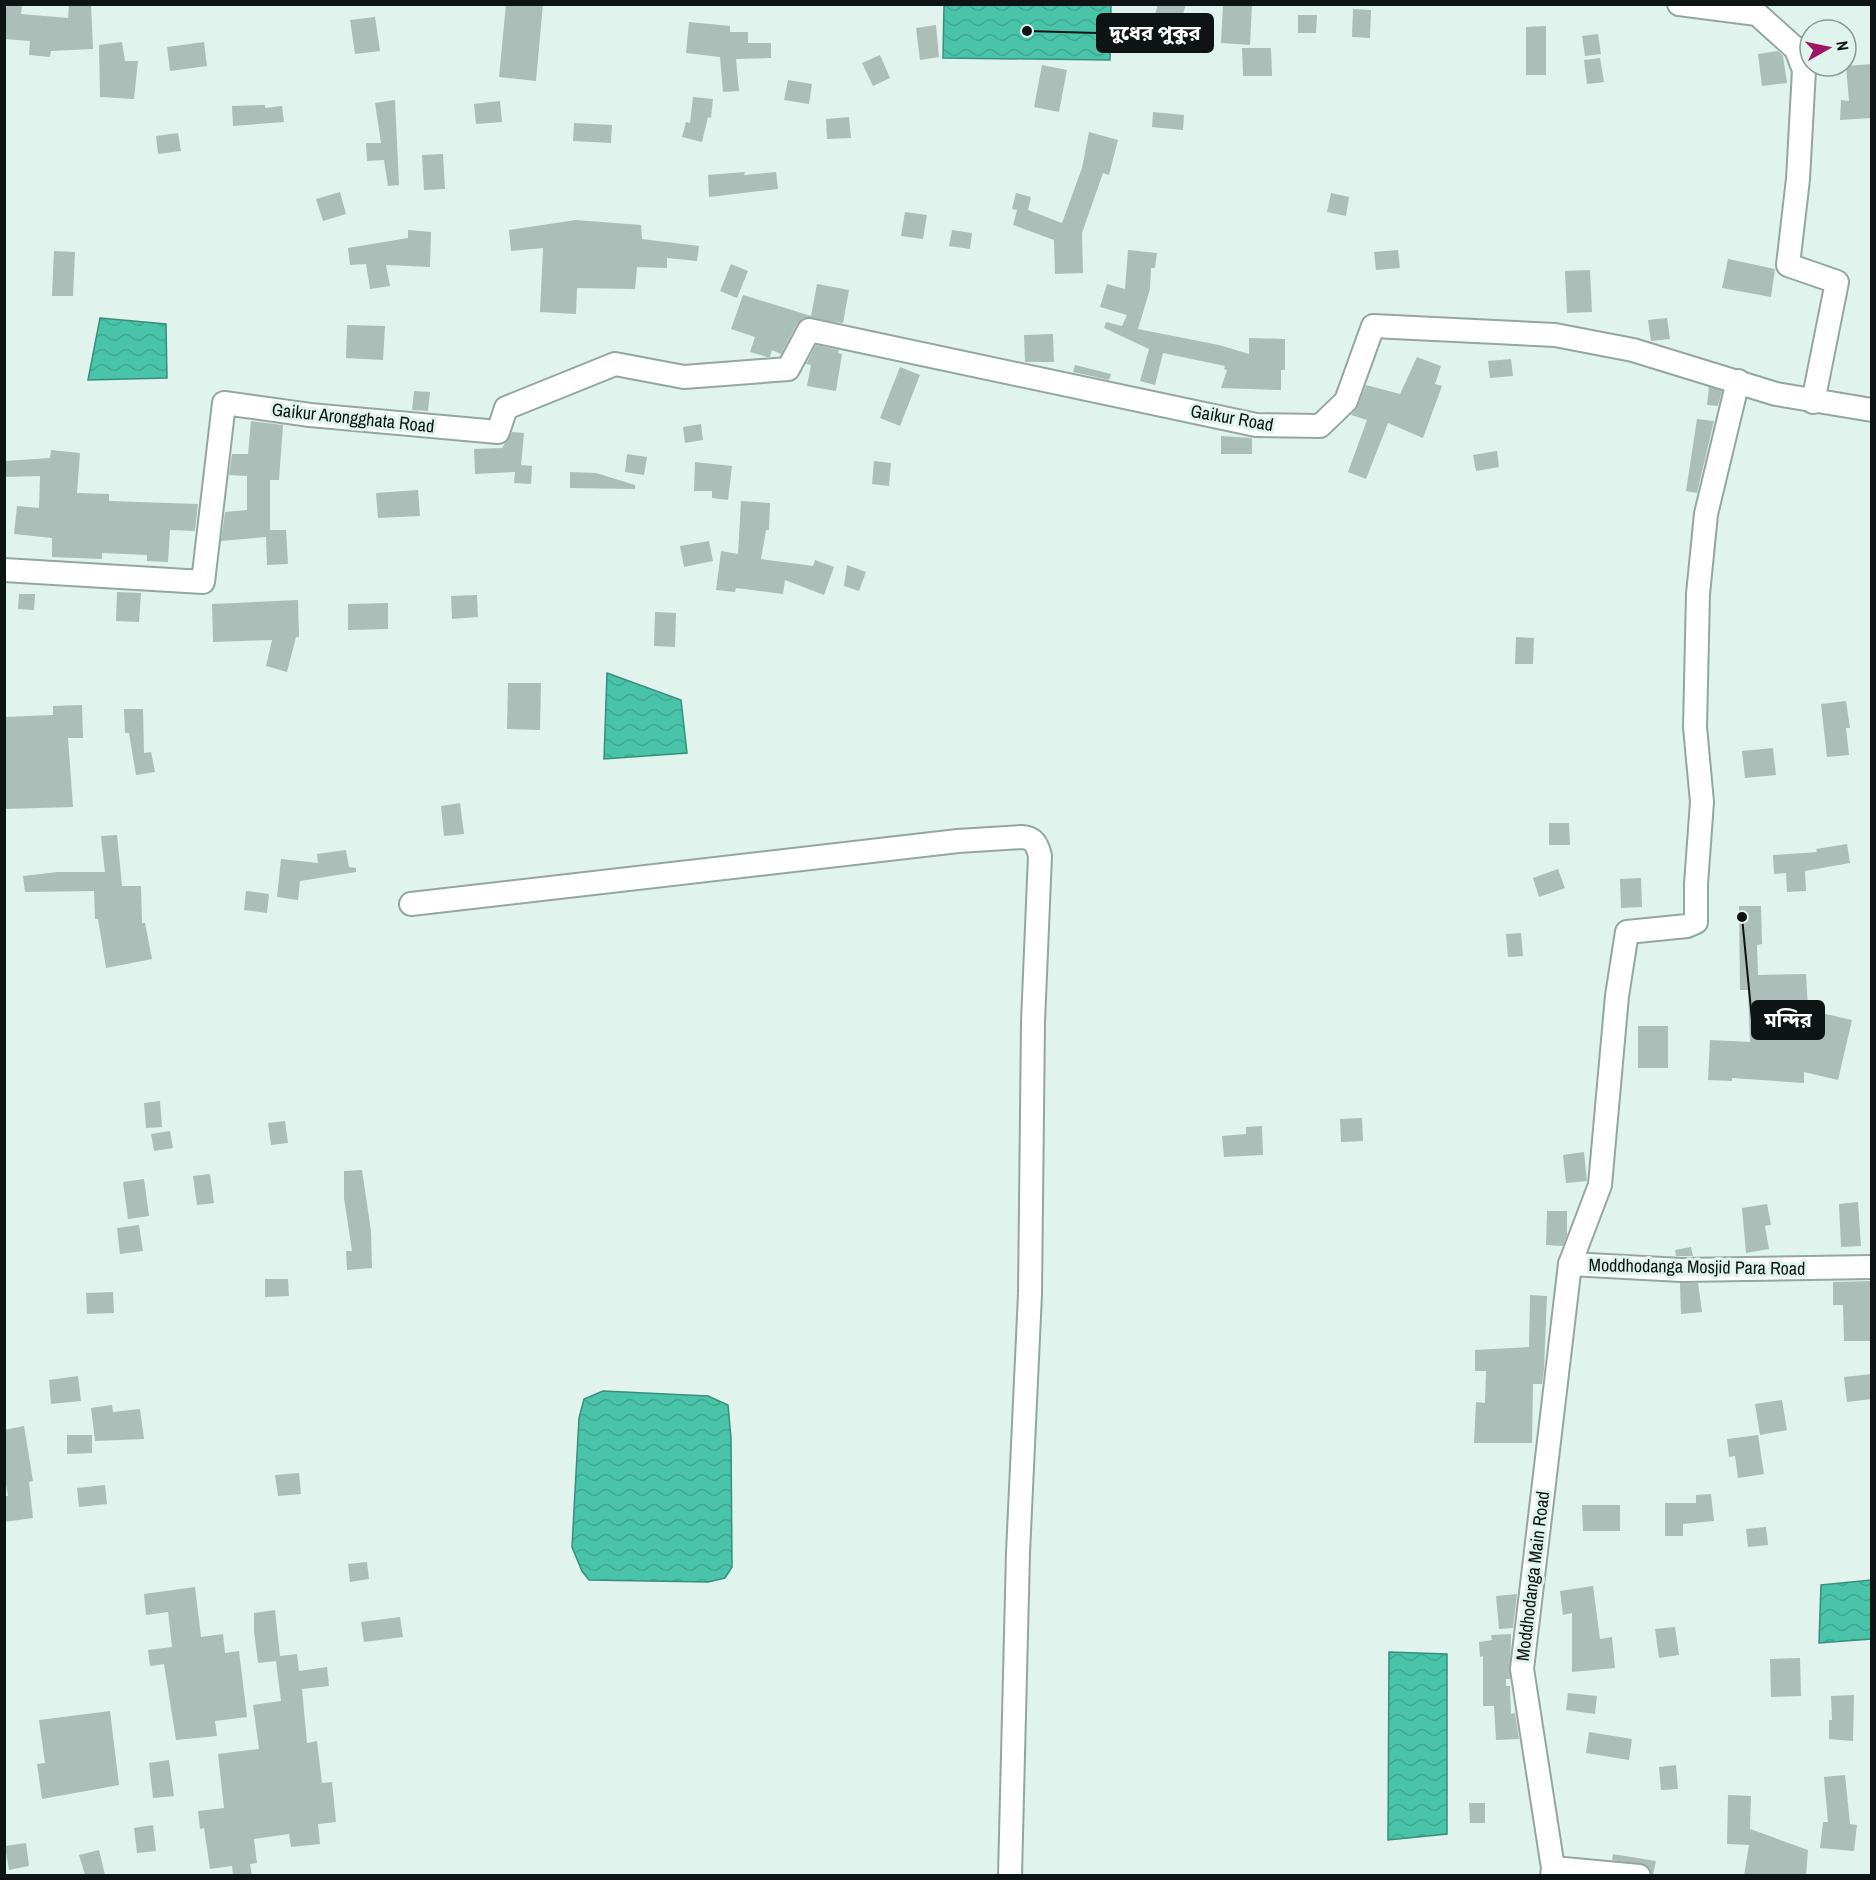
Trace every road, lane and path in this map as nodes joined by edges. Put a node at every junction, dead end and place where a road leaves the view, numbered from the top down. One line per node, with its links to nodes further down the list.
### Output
1 (1679, 4): 4 (street)
2 (809, 330): 3 (street, Gaikur Road); 6 (street, Gaikur Arongghata Road)
3 (1737, 381): 4 (street); 8 (street)
4 (1813, 402): 5 (street)
5 (1872, 410)
6 (4, 570)
7 (411, 904): 12 (street)
8 (1570, 1264): 9 (street, Moddhodanga Mosjid Para Road); 10 (street, Moddhodanga Mosjid Para Road)
9 (1872, 1268)
10 (1560, 1346): 11 (street, Moddhodanga Main Road)
11 (1552, 1871): 13 (street)
12 (1010, 1875)
13 (1639, 1875)

